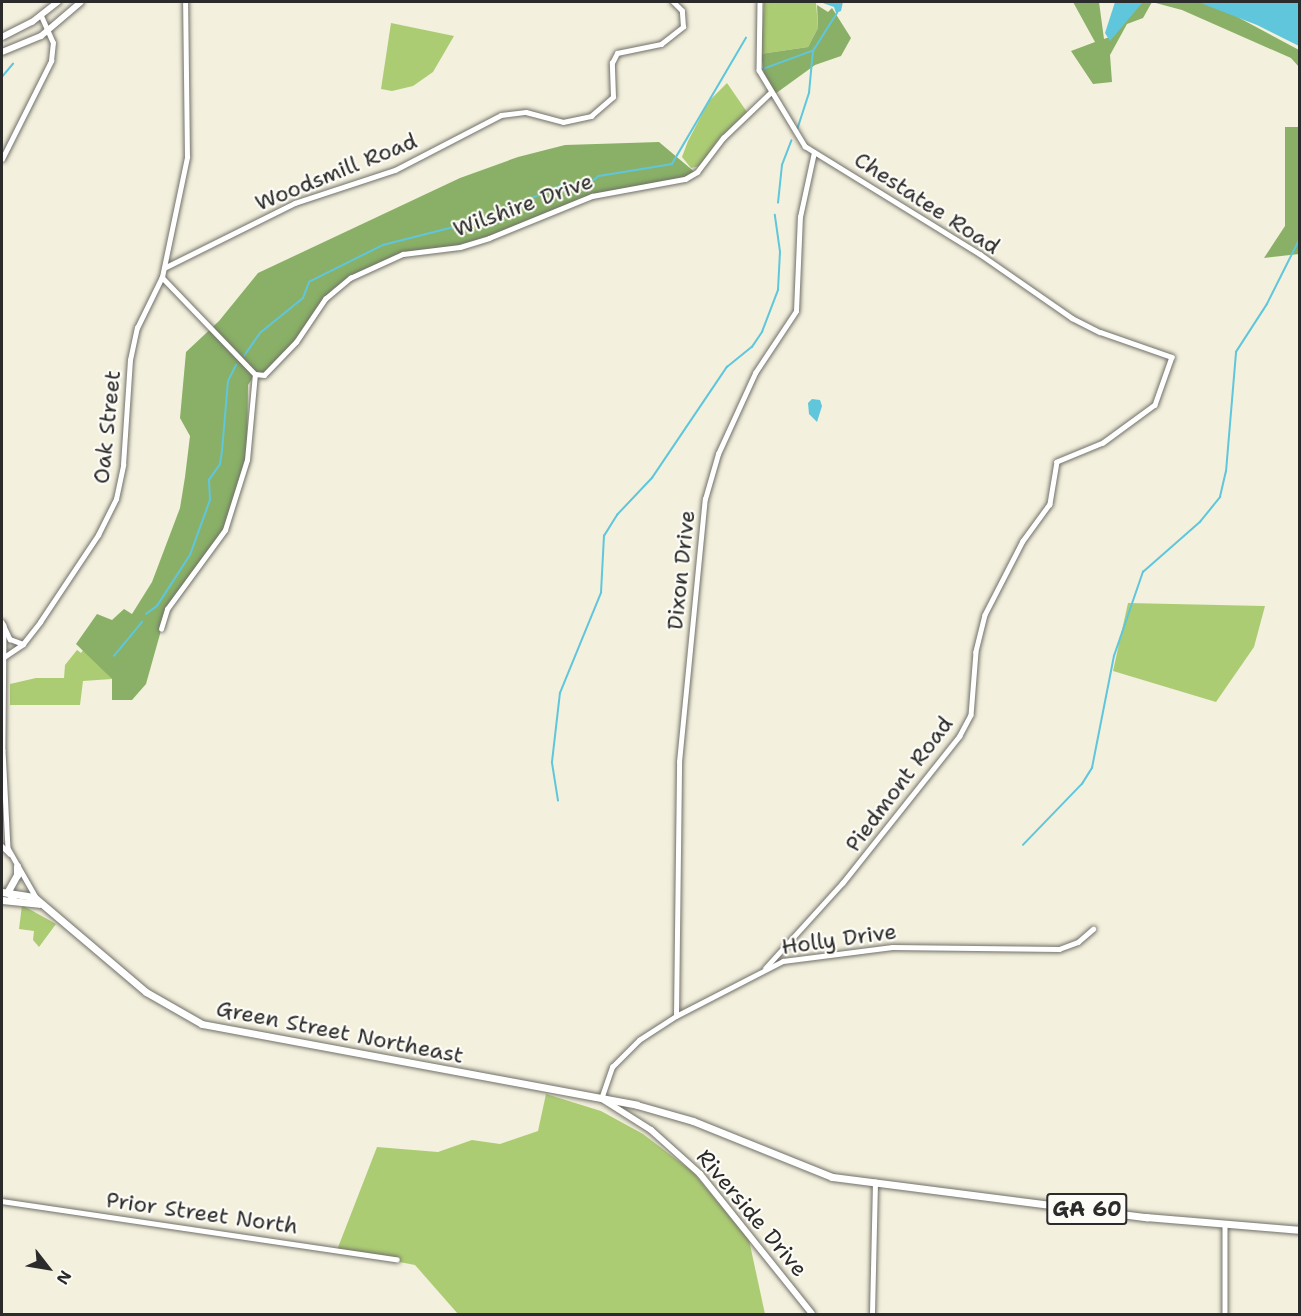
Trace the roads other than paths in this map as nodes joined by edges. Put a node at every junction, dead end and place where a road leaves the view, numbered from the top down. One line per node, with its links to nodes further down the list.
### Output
1 (58, 2): 6 (main road)
2 (81, 2): 7 (main road)
3 (185, 2): 13 (street, Oak Street)
4 (673, 2): 13 (street, Woodsmill Road)
5 (760, 2): 10 (street, Chestatee Road)
6 (40, 16): 7 (street); 8 (main road)
7 (50, 29): 9 (main road); 12 (street)
8 (2, 37)
9 (2, 52)
10 (770, 93): 11 (street, Chestatee Road); 15 (street, Wilshire Drive)
11 (814, 152): 16 (street, Chestatee Road); 33 (street, Dixon Drive)
12 (2, 159)
13 (164, 268): 14 (street, Oak Street)
14 (162, 277): 15 (street); 19 (street, Oak Street)
15 (255, 374): 18 (street)
16 (1075, 453): 30 (street, Piedmont Road)
17 (3, 623): 19 (street); 20 (street)
18 (161, 629)
19 (23, 644): 20 (street, Oak Street)
20 (4, 657): 21 (street)
21 (2, 674): 23 (street)
22 (2, 846): 23 (street)
23 (10, 854): 24 (street)
24 (16, 866): 25 (highway); 28 (street)
25 (5, 891): 26 (highway); 28 (highway)
26 (14, 899): 27 (highway); 28 (highway)
27 (2, 900)
28 (39, 904): 34 (highway, Green Street Northeast)
29 (1093, 929): 31 (street, Holly Drive)
30 (783, 951): 31 (street); 32 (street)
31 (783, 961): 32 (street, Holly Drive)
32 (766, 968): 33 (street, Holly Drive)
33 (676, 1016): 34 (street, Holly Drive)
34 (601, 1099): 35 (highway, Green Street Northeast / GA 60); 40 (main road, Riverside Drive)
35 (875, 1182): 37 (highway, GA 60); 41 (street)
36 (2, 1201): 39 (street, Prior Street North)
37 (1225, 1224): 38 (highway, GA 60); 42 (street)
38 (1299, 1230)
39 (397, 1259)
40 (812, 1314)
41 (872, 1314)
42 (1225, 1314)

